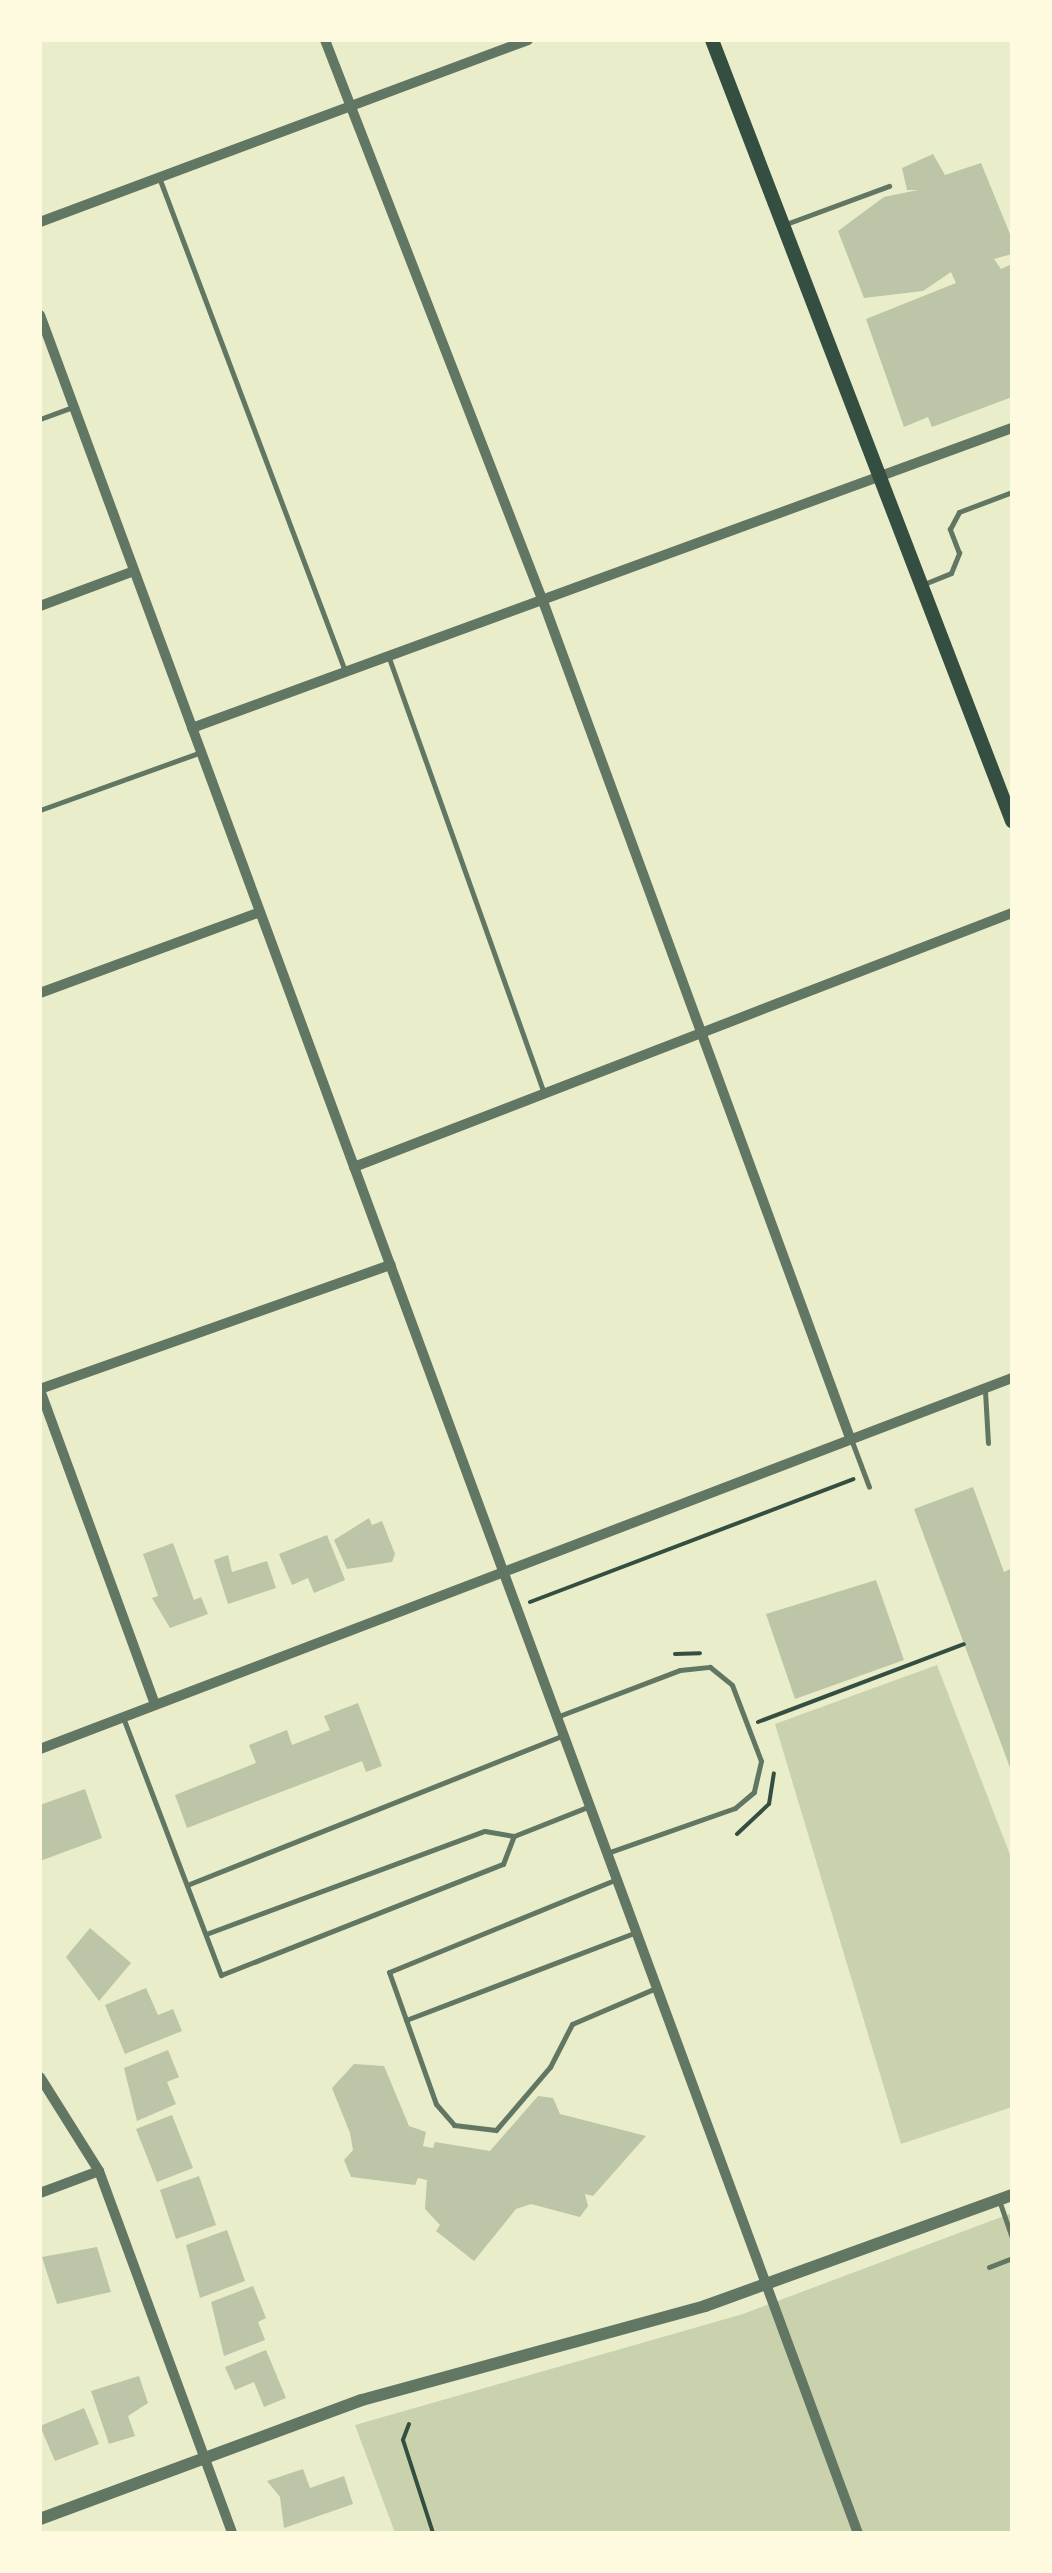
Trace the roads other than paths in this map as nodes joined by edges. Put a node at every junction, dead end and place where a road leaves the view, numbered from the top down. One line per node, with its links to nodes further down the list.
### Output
1 (325, 40): 4 (street)
2 (528, 40): 4 (street)
3 (712, 40): 8 (main road)
4 (349, 104): 5 (street); 17 (street)
5 (159, 176): 7 (street); 20 (lane)
6 (889, 186): 8 (lane)
7 (40, 222)
8 (783, 225): 13 (main road)
9 (40, 315): 10 (street)
10 (74, 407): 11 (lane); 15 (street)
11 (40, 420)
12 (1012, 428): 13 (street)
13 (879, 476): 16 (main road); 17 (street)
14 (1012, 492): 16 (lane)
15 (134, 570): 18 (street); 21 (street)
16 (921, 585): 24 (main road)
17 (544, 604): 19 (street); 28 (street)
18 (40, 606)
19 (389, 658): 20 (street); 29 (lane)
20 (346, 674): 21 (street)
21 (192, 728): 22 (street)
22 (201, 752): 23 (lane); 25 (street)
23 (40, 810)
24 (1012, 821)
25 (260, 912): 27 (street); 30 (street)
26 (1012, 913): 28 (street)
27 (40, 993)
28 (698, 1032): 29 (street); 35 (street)
29 (544, 1093): 30 (street)
30 (354, 1167): 31 (street)
31 (390, 1266): 34 (street); 38 (street)
32 (1012, 1378): 33 (street)
33 (984, 1388): 35 (street); 36 (lane)
34 (40, 1390): 39 (street)
35 (850, 1438): 37 (lane); 38 (street)
36 (988, 1443)
37 (869, 1488)
38 (502, 1569): 39 (street); 40 (street)
39 (155, 1704): 41 (street)
40 (557, 1716): 42 (street); 46 (lane)
41 (123, 1717): 43 (street); 48 (lane)
42 (563, 1735): 44 (street); 48 (lane)
43 (40, 1749)
44 (590, 1806): 45 (lane); 46 (street)
45 (514, 1836): 50 (lane); 50 (lane)
46 (607, 1853): 47 (street)
47 (616, 1879): 49 (street); 52 (lane)
48 (187, 1885): 50 (lane)
49 (636, 1932): 51 (street); 52 (lane)
50 (206, 1934)
51 (656, 1988): 52 (lane); 60 (street)
52 (406, 2020)
53 (40, 2077): 54 (street)
54 (99, 2171): 55 (street); 61 (street)
55 (40, 2193)
56 (1005, 2197): 57 (lane); 60 (street)
57 (1012, 2238)
58 (1012, 2258): 59 (lane)
59 (988, 2267)
60 (765, 2286): 61 (street); 64 (street)
61 (204, 2458): 62 (street); 63 (street)
62 (40, 2519)
63 (232, 2533)
64 (858, 2533)

